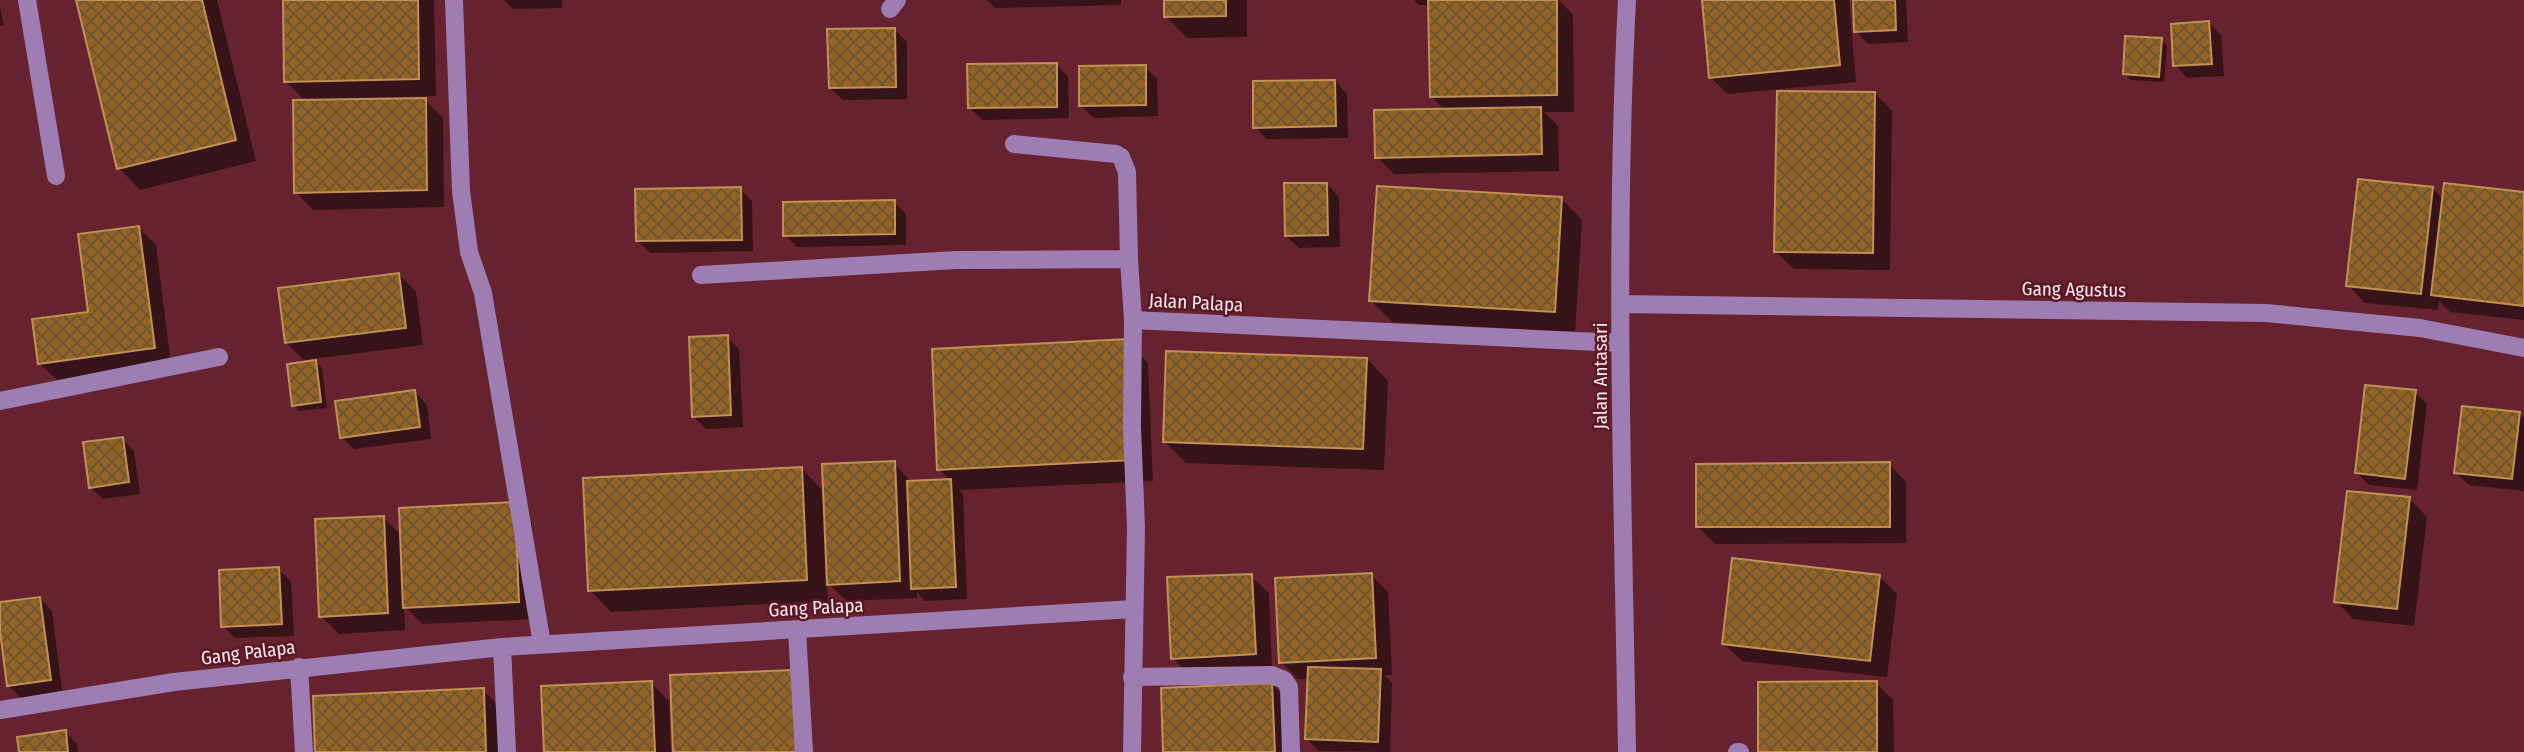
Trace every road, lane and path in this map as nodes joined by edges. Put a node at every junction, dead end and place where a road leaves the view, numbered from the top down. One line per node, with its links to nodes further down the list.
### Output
1 (27, 0): 5 (street)
2 (454, 0): 16 (street)
3 (1628, 0): 8 (street, Jalan Antasari)
4 (1014, 144): 6 (street, Jalan Palapa)
5 (57, 176)
6 (1129, 259): 7 (street); 9 (street, Jalan Palapa)
7 (701, 275)
8 (1621, 304): 10 (street, Jalan Antasari); 11 (street, Gang Agustus)
9 (1133, 320): 10 (street, Jalan Palapa); 14 (street)
10 (1620, 343): 26 (street, Jalan Antasari)
11 (2524, 348)
12 (219, 357): 13 (street)
13 (0, 401)
14 (1133, 609): 15 (street, Gang Palapa); 19 (street)
15 (797, 629): 16 (street, Gang Palapa); 23 (street)
16 (542, 644): 17 (street, Gang Palapa)
17 (502, 647): 18 (street, Gang Palapa); 22 (street)
18 (299, 667): 20 (street, Gang Palapa); 21 (street)
19 (1132, 677): 24 (street); 25 (street)
20 (0, 710)
21 (304, 752)
22 (507, 752)
23 (804, 752)
24 (1132, 752)
25 (1291, 752)
26 (1627, 752)

